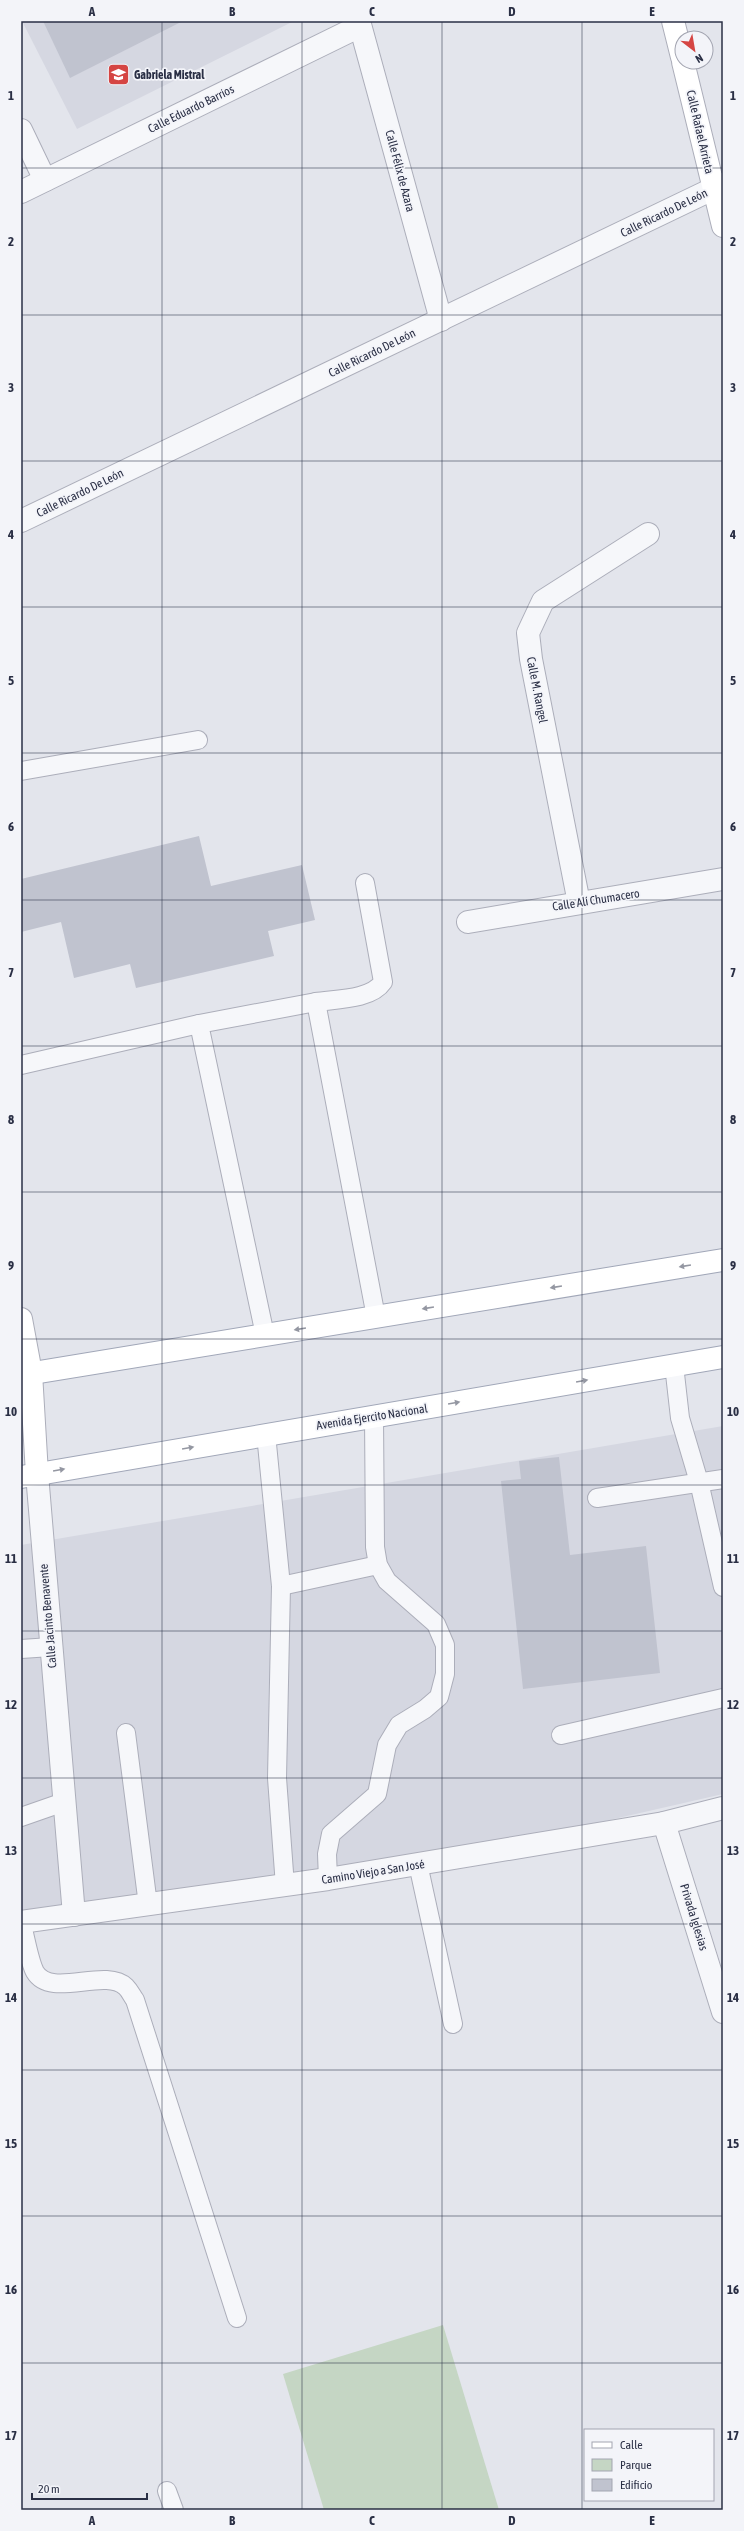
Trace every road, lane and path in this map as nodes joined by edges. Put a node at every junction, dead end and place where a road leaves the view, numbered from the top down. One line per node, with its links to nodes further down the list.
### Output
1 (360, 23): 4 (street, Calle Eduardo Barrios); 8 (street, Calle Félix de Azara)
2 (685, 70): 5 (main road, Calle Rafael Arrieta)
3 (21, 130): 4 (street)
4 (45, 180): 6 (street, Calle Eduardo Barrios)
5 (718, 186): 7 (main road, Calle Rafael Arrieta); 8 (street, Calle Ricardo De León)
6 (21, 192)
7 (723, 226)
8 (441, 320): 9 (street, Calle Ricardo De León)
9 (21, 522)
10 (648, 534): 15 (street, Calle M. Rangel)
11 (198, 740): 12 (lane)
12 (21, 771)
13 (723, 879): 15 (street, Calle Alí Chumacero)
14 (365, 883): 17 (lane)
15 (579, 903): 16 (street, Calle Alí Chumacero)
16 (468, 922)
17 (316, 1002): 18 (lane); 21 (lane)
18 (199, 1024): 19 (lane); 23 (lane)
19 (21, 1065)
20 (723, 1260): 21 (main road, one-way to 21)
21 (376, 1317): 23 (main road, one-way to 23)
22 (21, 1319): 26 (main road, Calle Jacinto Benavente)
23 (265, 1335): 26 (main road)
24 (723, 1357): 25 (main road, Avenida Ejercito Nacional)
25 (674, 1365): 27 (main road, Avenida Ejercito Nacional, one-way to 25); 31 (lane)
26 (26, 1374): 29 (main road, Calle Jacinto Benavente)
27 (374, 1416): 28 (main road, Avenida Ejercito Nacional); 33 (lane)
28 (266, 1434): 29 (main road, Avenida Ejercito Nacional, one-way to 28); 34 (lane)
29 (29, 1475): 36 (street, Calle Jacinto Benavente)
30 (723, 1479): 31 (lane)
31 (699, 1482): 32 (lane); 35 (lane)
32 (597, 1498)
33 (378, 1565): 34 (lane); 46 (lane)
34 (281, 1586): 47 (lane)
35 (723, 1587)
36 (51, 1647): 37 (lane); 41 (street, Calle Jacinto Benavente)
37 (21, 1649)
38 (723, 1698): 40 (lane)
39 (126, 1733): 48 (lane)
40 (561, 1735)
41 (64, 1802): 43 (lane); 49 (street, Calle Jacinto Benavente)
42 (723, 1808): 44 (street, Camino Viejo a San José)
43 (21, 1817)
44 (664, 1823): 45 (street, Camino Viejo a San José); 51 (street, Privada Iglesias)
45 (418, 1864): 46 (street, Camino Viejo a San José); 52 (lane)
46 (328, 1879): 47 (street, Camino Viejo a San José)
47 (285, 1886): 48 (street, Camino Viejo a San José)
48 (148, 1904): 49 (street, Camino Viejo a San José)
49 (74, 1915): 50 (street, Camino Viejo a San José)
50 (21, 1922): 53 (lane)
51 (723, 2012)
52 (453, 2024)
53 (236, 2318)
54 (167, 2491): 55 (lane)
55 (174, 2510)

